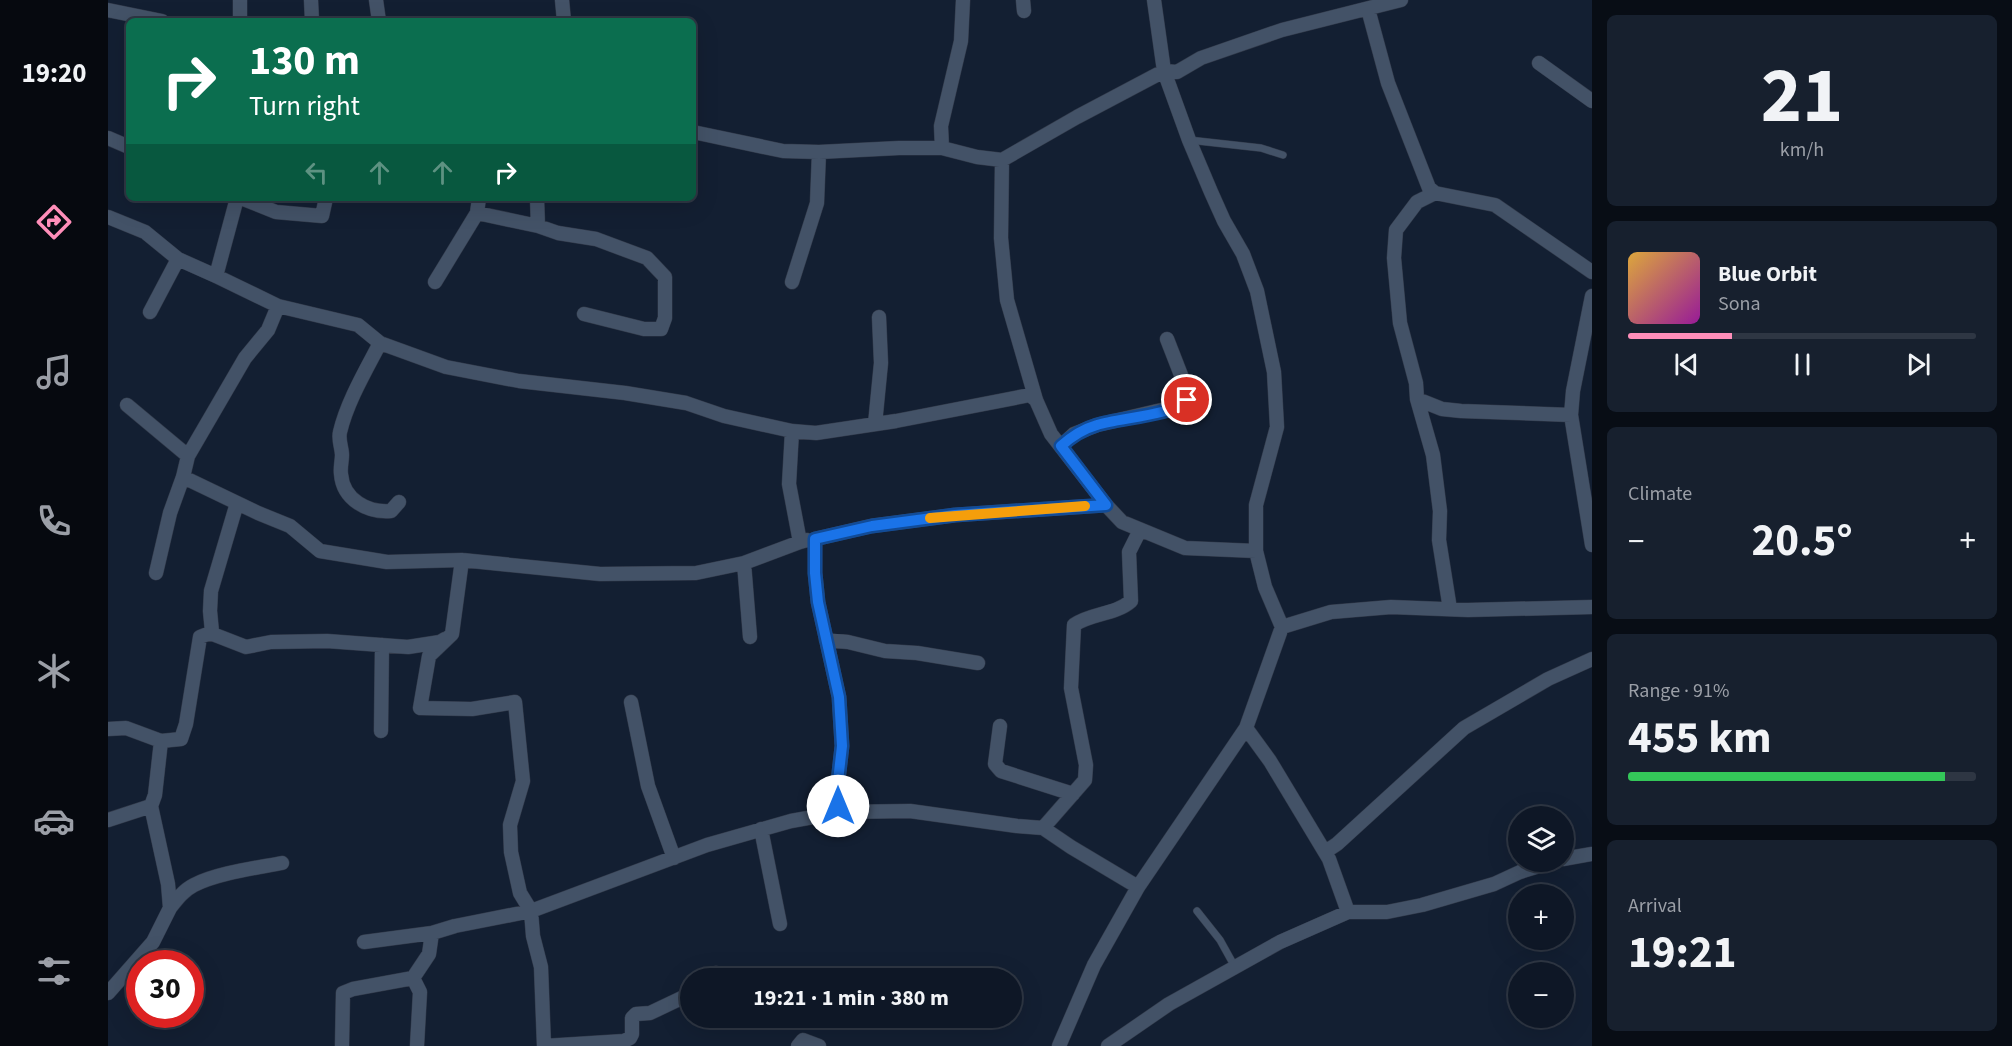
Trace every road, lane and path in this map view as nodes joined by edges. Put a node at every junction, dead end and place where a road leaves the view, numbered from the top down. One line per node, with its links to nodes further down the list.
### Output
1 (240, 0): 11 (street)
2 (312, 0): 12 (street)
3 (376, 0): 13 (street)
4 (562, 0): 14 (street)
5 (963, 0): 22 (street)
6 (1154, 0): 16 (street)
7 (1401, 0): 8 (street)
8 (1368, 9): 16 (street); 26 (street)
9 (108, 10): 10 (street)
10 (147, 18)
11 (240, 18)
12 (312, 18)
13 (379, 18)
14 (564, 18)
15 (1539, 63): 17 (street)
16 (1164, 71): 20 (street); 25 (street)
17 (1592, 101)
18 (696, 133): 23 (street)
19 (108, 138): 21 (street)
20 (1189, 140): 24 (lane); 63 (street)
21 (126, 146)
22 (942, 148): 23 (street); 25 (street)
23 (819, 152): 39 (street)
24 (1283, 154)
25 (1002, 160): 48 (street)
26 (1435, 193): 36 (street); 47 (street)
27 (238, 201): 37 (street)
28 (247, 201): 29 (street)
29 (325, 201)
30 (479, 201): 32 (street)
31 (537, 201): 34 (street)
32 (477, 213): 34 (street); 38 (street)
33 (108, 217): 35 (street)
34 (538, 226): 43 (street)
35 (178, 259): 37 (street); 42 (street)
36 (1592, 272)
37 (216, 276): 41 (street)
38 (435, 282)
39 (792, 282)
40 (1592, 296): 50 (street)
41 (278, 306): 46 (street); 54 (street)
42 (150, 312)
43 (584, 314)
44 (879, 317): 51 (street)
45 (1167, 339): 53 (street)
46 (380, 343): 52 (street); 56 (street)
47 (1417, 399): 50 (street); 68 (street)
48 (1036, 400): 51 (street); 53 (street)
49 (128, 405): 54 (street)
50 (1571, 415): 62 (street)
51 (875, 424): 52 (street)
52 (792, 431): 61 (street)
53 (1061, 446): 58 (street)
54 (189, 456): 55 (street)
55 (183, 477): 57 (street); 66 (street)
56 (399, 502)
57 (237, 503): 64 (street); 70 (street)
58 (1106, 505): 59 (street); 60 (street)
59 (1140, 530): 63 (street); 83 (street)
60 (815, 539): 61 (street); 73 (street)
61 (800, 542): 65 (street)
62 (1592, 545)
63 (1256, 551): 69 (street)
64 (462, 560): 65 (street); 71 (street)
65 (744, 563): 72 (street)
66 (156, 573)
67 (1592, 607): 68 (street)
68 (1450, 609): 69 (street)
69 (1282, 627): 79 (street)
70 (210, 633): 74 (street); 82 (street)
71 (452, 634): 74 (street); 97 (street)
72 (750, 637)
73 (826, 640): 76 (street); 85 (street)
74 (382, 645): 81 (street)
75 (1592, 660): 89 (street)
76 (978, 663)
77 (632, 702): 92 (street)
78 (1000, 726): 83 (street)
79 (1246, 728): 89 (street); 95 (street)
80 (108, 729): 82 (street)
81 (381, 731)
82 (161, 741): 84 (street)
83 (1073, 794): 87 (street)
84 (151, 806): 86 (street); 96 (street)
85 (841, 812): 87 (street); 88 (street)
86 (108, 820)
87 (1043, 828): 95 (street)
88 (761, 830): 92 (street); 100 (street)
89 (1325, 852): 99 (street)
90 (1592, 854): 91 (street)
91 (1574, 857)
92 (674, 858): 97 (street)
93 (282, 863): 96 (street)
94 (1520, 872): 99 (street)
95 (1138, 887): 112 (street)
96 (170, 908): 105 (street)
97 (531, 911): 101 (street); 109 (street)
98 (1197, 911): 103 (lane)
99 (1347, 912): 103 (street)
100 (780, 924)
101 (432, 933): 102 (street); 104 (street)
102 (364, 942)
103 (1235, 967): 113 (street)
104 (413, 978): 107 (street); 108 (street)
105 (108, 993)
106 (680, 999): 109 (street)
107 (342, 1046)
108 (417, 1046)
109 (544, 1046)
110 (798, 1046): 111 (street)
111 (819, 1046)
112 (1059, 1046)
113 (1108, 1046)

